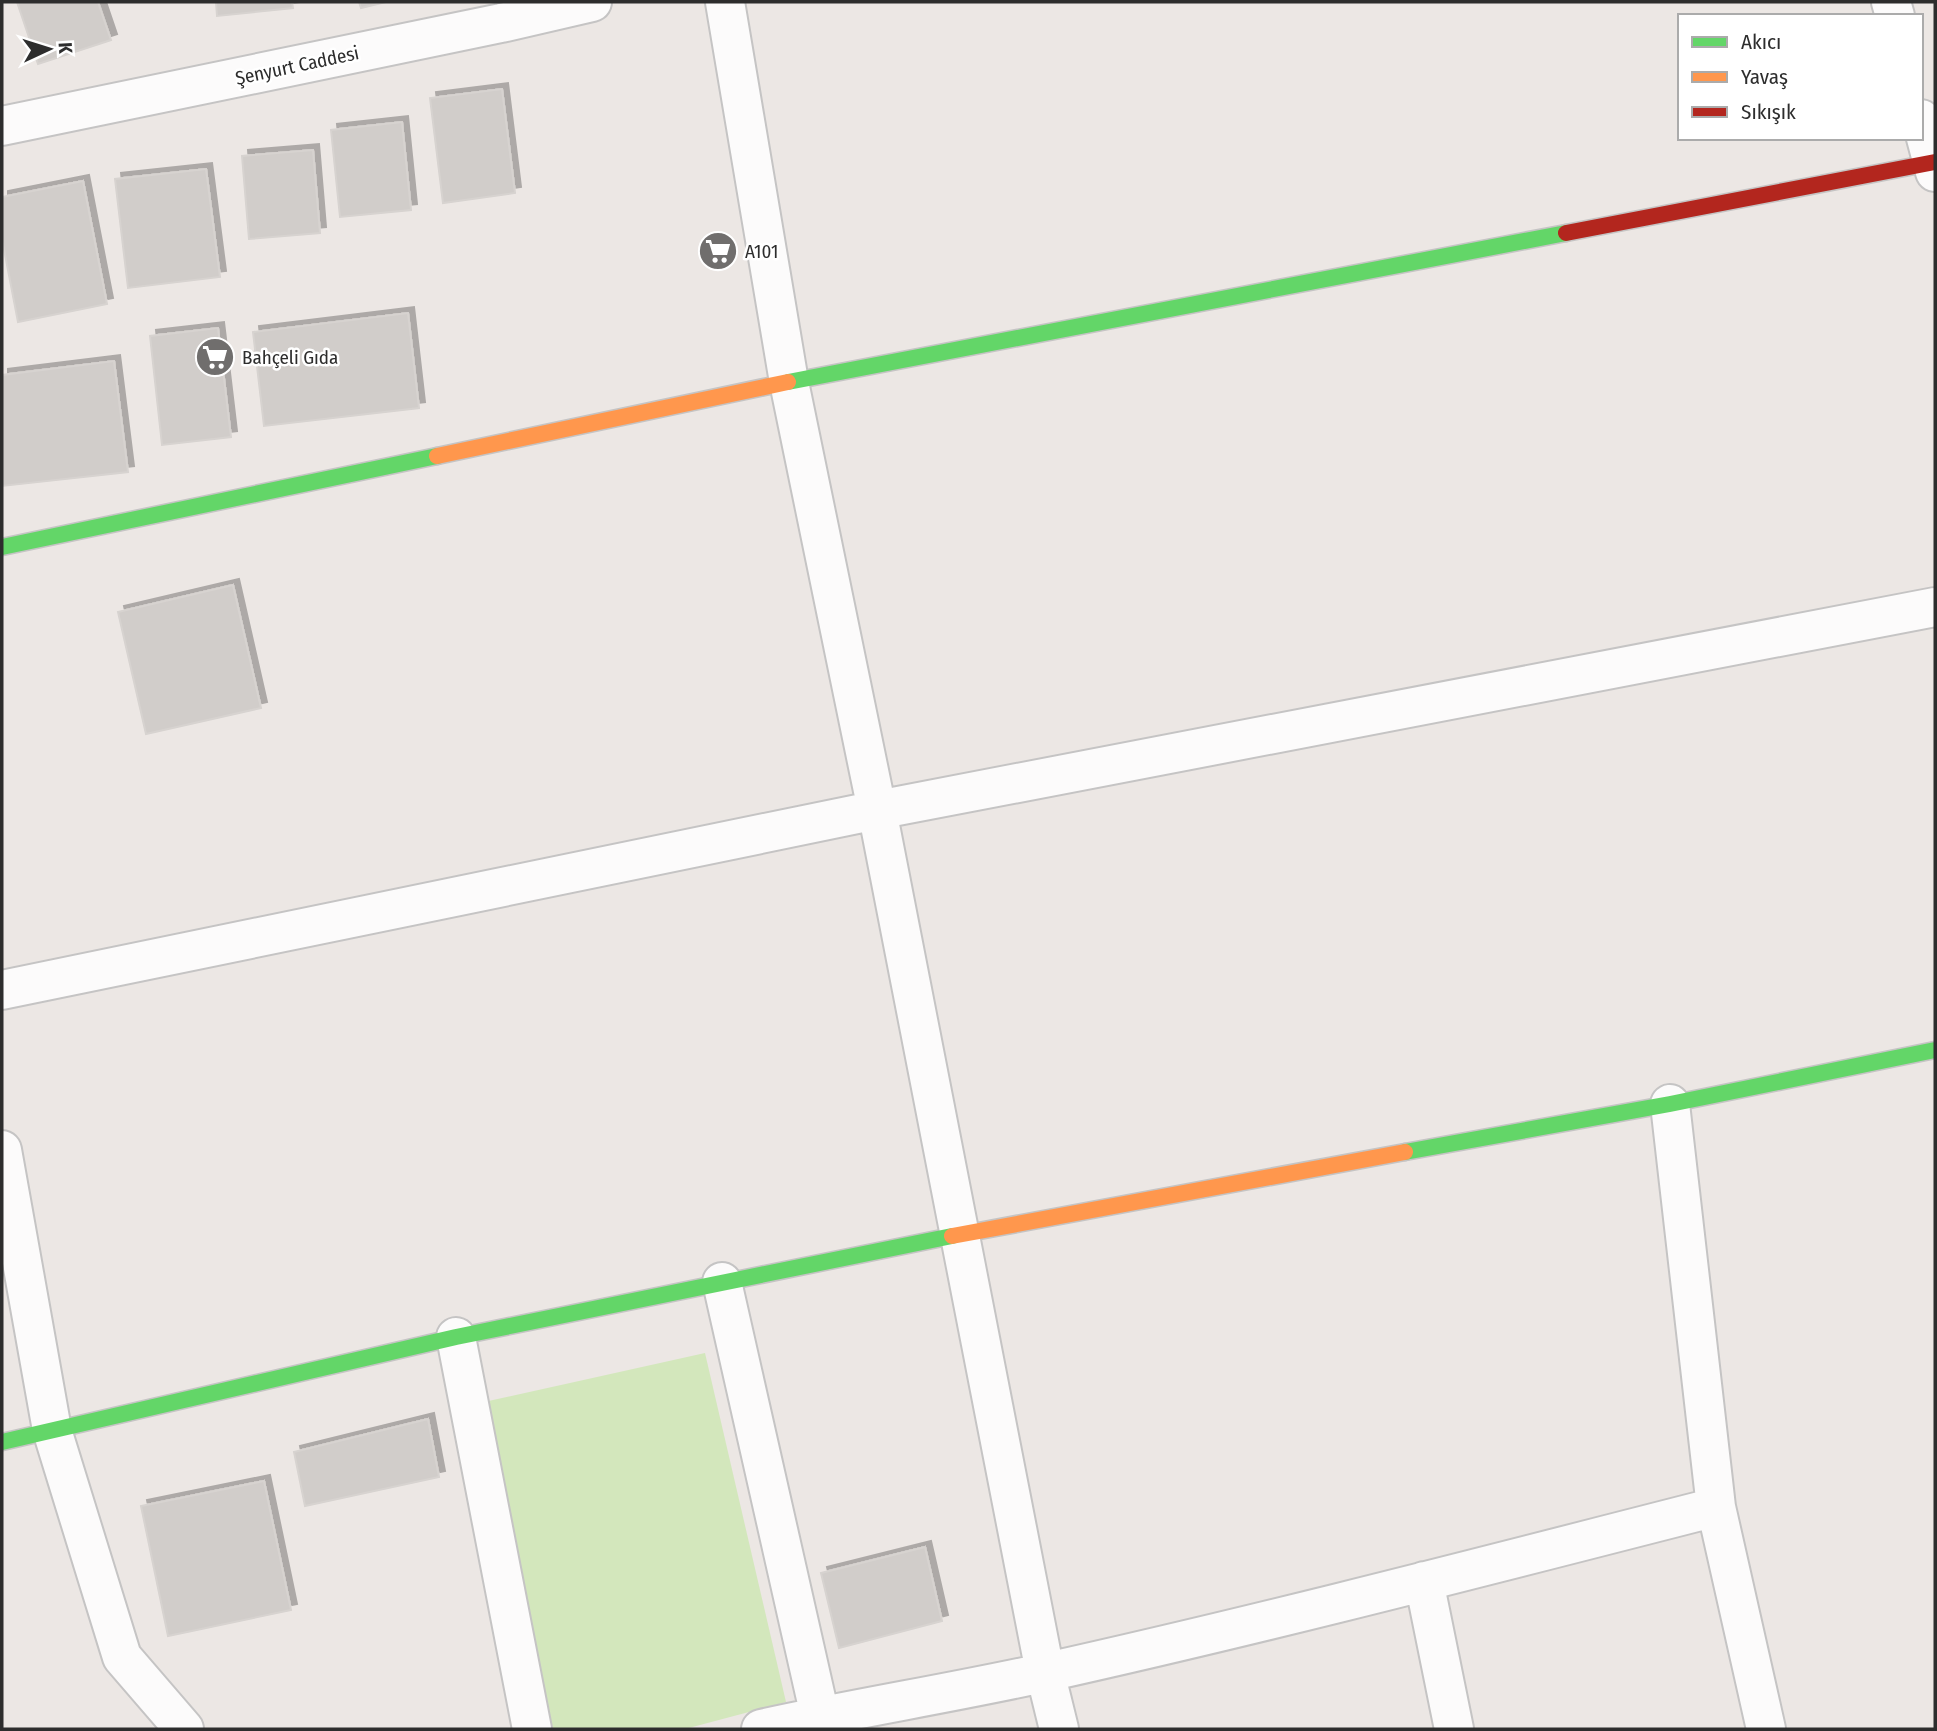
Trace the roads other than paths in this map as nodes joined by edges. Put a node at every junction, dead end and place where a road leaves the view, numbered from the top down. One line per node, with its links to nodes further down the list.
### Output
1 (592, 2): 3 (street, Şenyurt Caddesi)
2 (724, 2): 7 (street)
3 (499, 12): 5 (street, Şenyurt Caddesi)
4 (1923, 125): 6 (street)
5 (2, 126)
6 (1935, 164): 7 (street)
7 (789, 382): 8 (street); 10 (street)
8 (2, 547)
9 (1935, 607): 10 (street)
10 (877, 810): 11 (street); 15 (street)
11 (2, 990)
12 (1935, 1050): 13 (street)
13 (1670, 1104): 15 (street); 20 (street)
14 (2, 1150): 18 (street)
15 (960, 1234): 16 (street); 22 (street)
16 (722, 1282): 17 (street); 23 (street)
17 (456, 1337): 18 (street); 25 (street)
18 (52, 1430): 19 (street); 24 (street)
19 (2, 1442)
20 (1716, 1507): 21 (street); 29 (street)
21 (1424, 1581): 22 (street); 28 (street)
22 (1045, 1672): 23 (street); 27 (street)
23 (820, 1716): 26 (street)
24 (184, 1729)
25 (532, 1729)
26 (761, 1729)
27 (1059, 1729)
28 (1454, 1729)
29 (1766, 1729)

